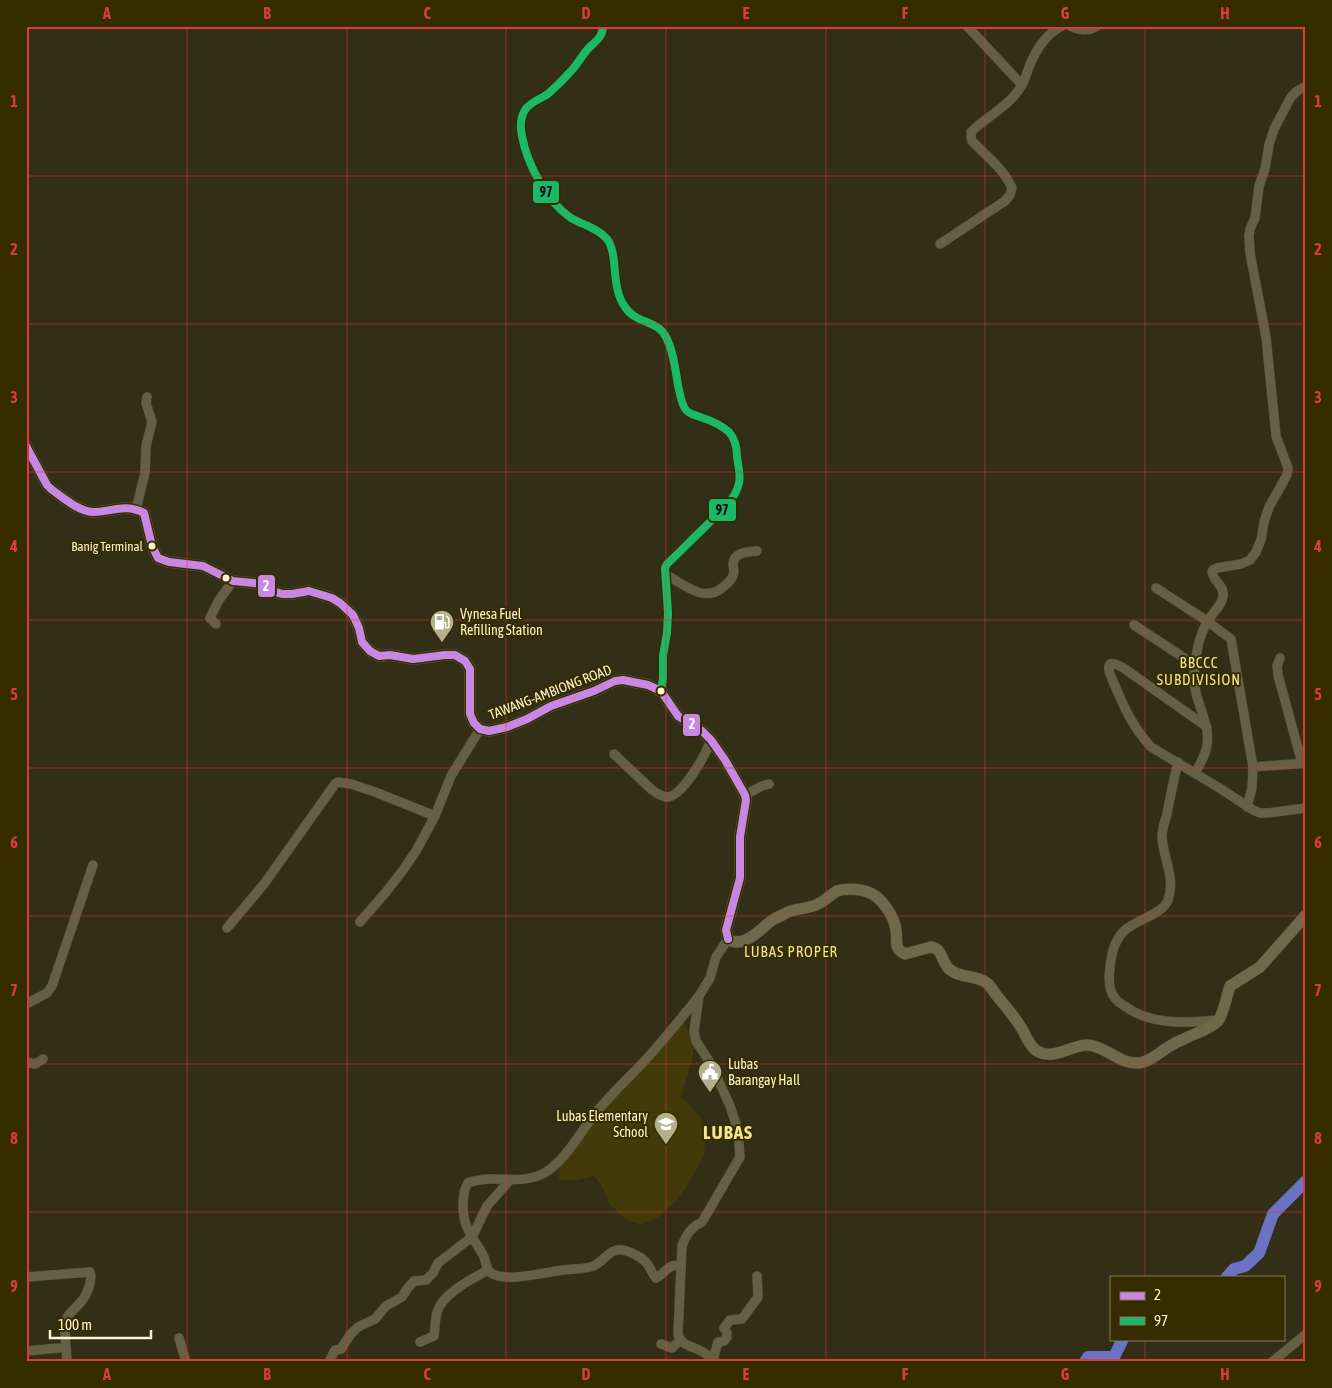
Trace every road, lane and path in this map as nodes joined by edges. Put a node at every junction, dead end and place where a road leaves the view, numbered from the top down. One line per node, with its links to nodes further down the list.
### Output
1 (603, 26): 13 (street)
2 (967, 26): 6 (street)
3 (1062, 26): 6 (street)
4 (1070, 26): 5 (street)
5 (1097, 26)
6 (1022, 85): 8 (street)
7 (1306, 86): 16 (street)
8 (940, 244)
9 (147, 397): 11 (street)
10 (26, 446): 11 (main road)
11 (136, 509): 14 (main road, TAWANG-AMBIONG ROAD)
12 (757, 551): 13 (street)
13 (665, 574): 21 (street)
14 (233, 581): 17 (street); 23 (main road, TAWANG-AMBIONG ROAD)
15 (1156, 588): 16 (street)
16 (1207, 621): 20 (street); 28 (street)
17 (216, 624)
18 (1134, 625): 20 (street)
19 (1280, 658): 27 (street)
20 (1195, 665): 22 (street)
21 (662, 691): 23 (main road, TAWANG-AMBIONG ROAD); 24 (main road)
22 (1207, 728): 26 (street); 29 (street)
23 (480, 729): 34 (street)
24 (711, 740): 25 (street); 31 (main road)
25 (614, 754)
26 (1178, 762): 29 (street); 42 (street)
27 (1304, 763): 28 (street)
28 (1253, 767): 32 (street)
29 (1195, 773): 32 (street)
30 (769, 784): 31 (street)
31 (745, 795): 39 (main road)
32 (1247, 807): 33 (street)
33 (1306, 808)
34 (435, 816): 37 (street); 38 (street)
35 (92, 865): 41 (street)
36 (1306, 915): 42 (main road)
37 (360, 922)
38 (227, 928)
39 (728, 940): 40 (street); 42 (main road)
40 (699, 996): 45 (street); 47 (street)
41 (26, 1004)
42 (1219, 1020)
43 (43, 1059): 44 (street)
44 (26, 1062)
45 (510, 1180): 46 (street); 46 (street)
46 (472, 1237): 48 (street); 61 (street)
47 (682, 1266): 48 (street); 53 (street)
48 (488, 1270): 54 (street)
49 (757, 1276): 58 (street)
50 (26, 1277): 59 (street)
51 (1306, 1334): 62 (street)
52 (179, 1338): 60 (street)
53 (680, 1340): 55 (street); 58 (street)
54 (420, 1342)
55 (661, 1344)
56 (59, 1348): 57 (street)
57 (26, 1351)
58 (715, 1361)
59 (67, 1362)
60 (186, 1362)
61 (329, 1362)
62 (1272, 1362)

